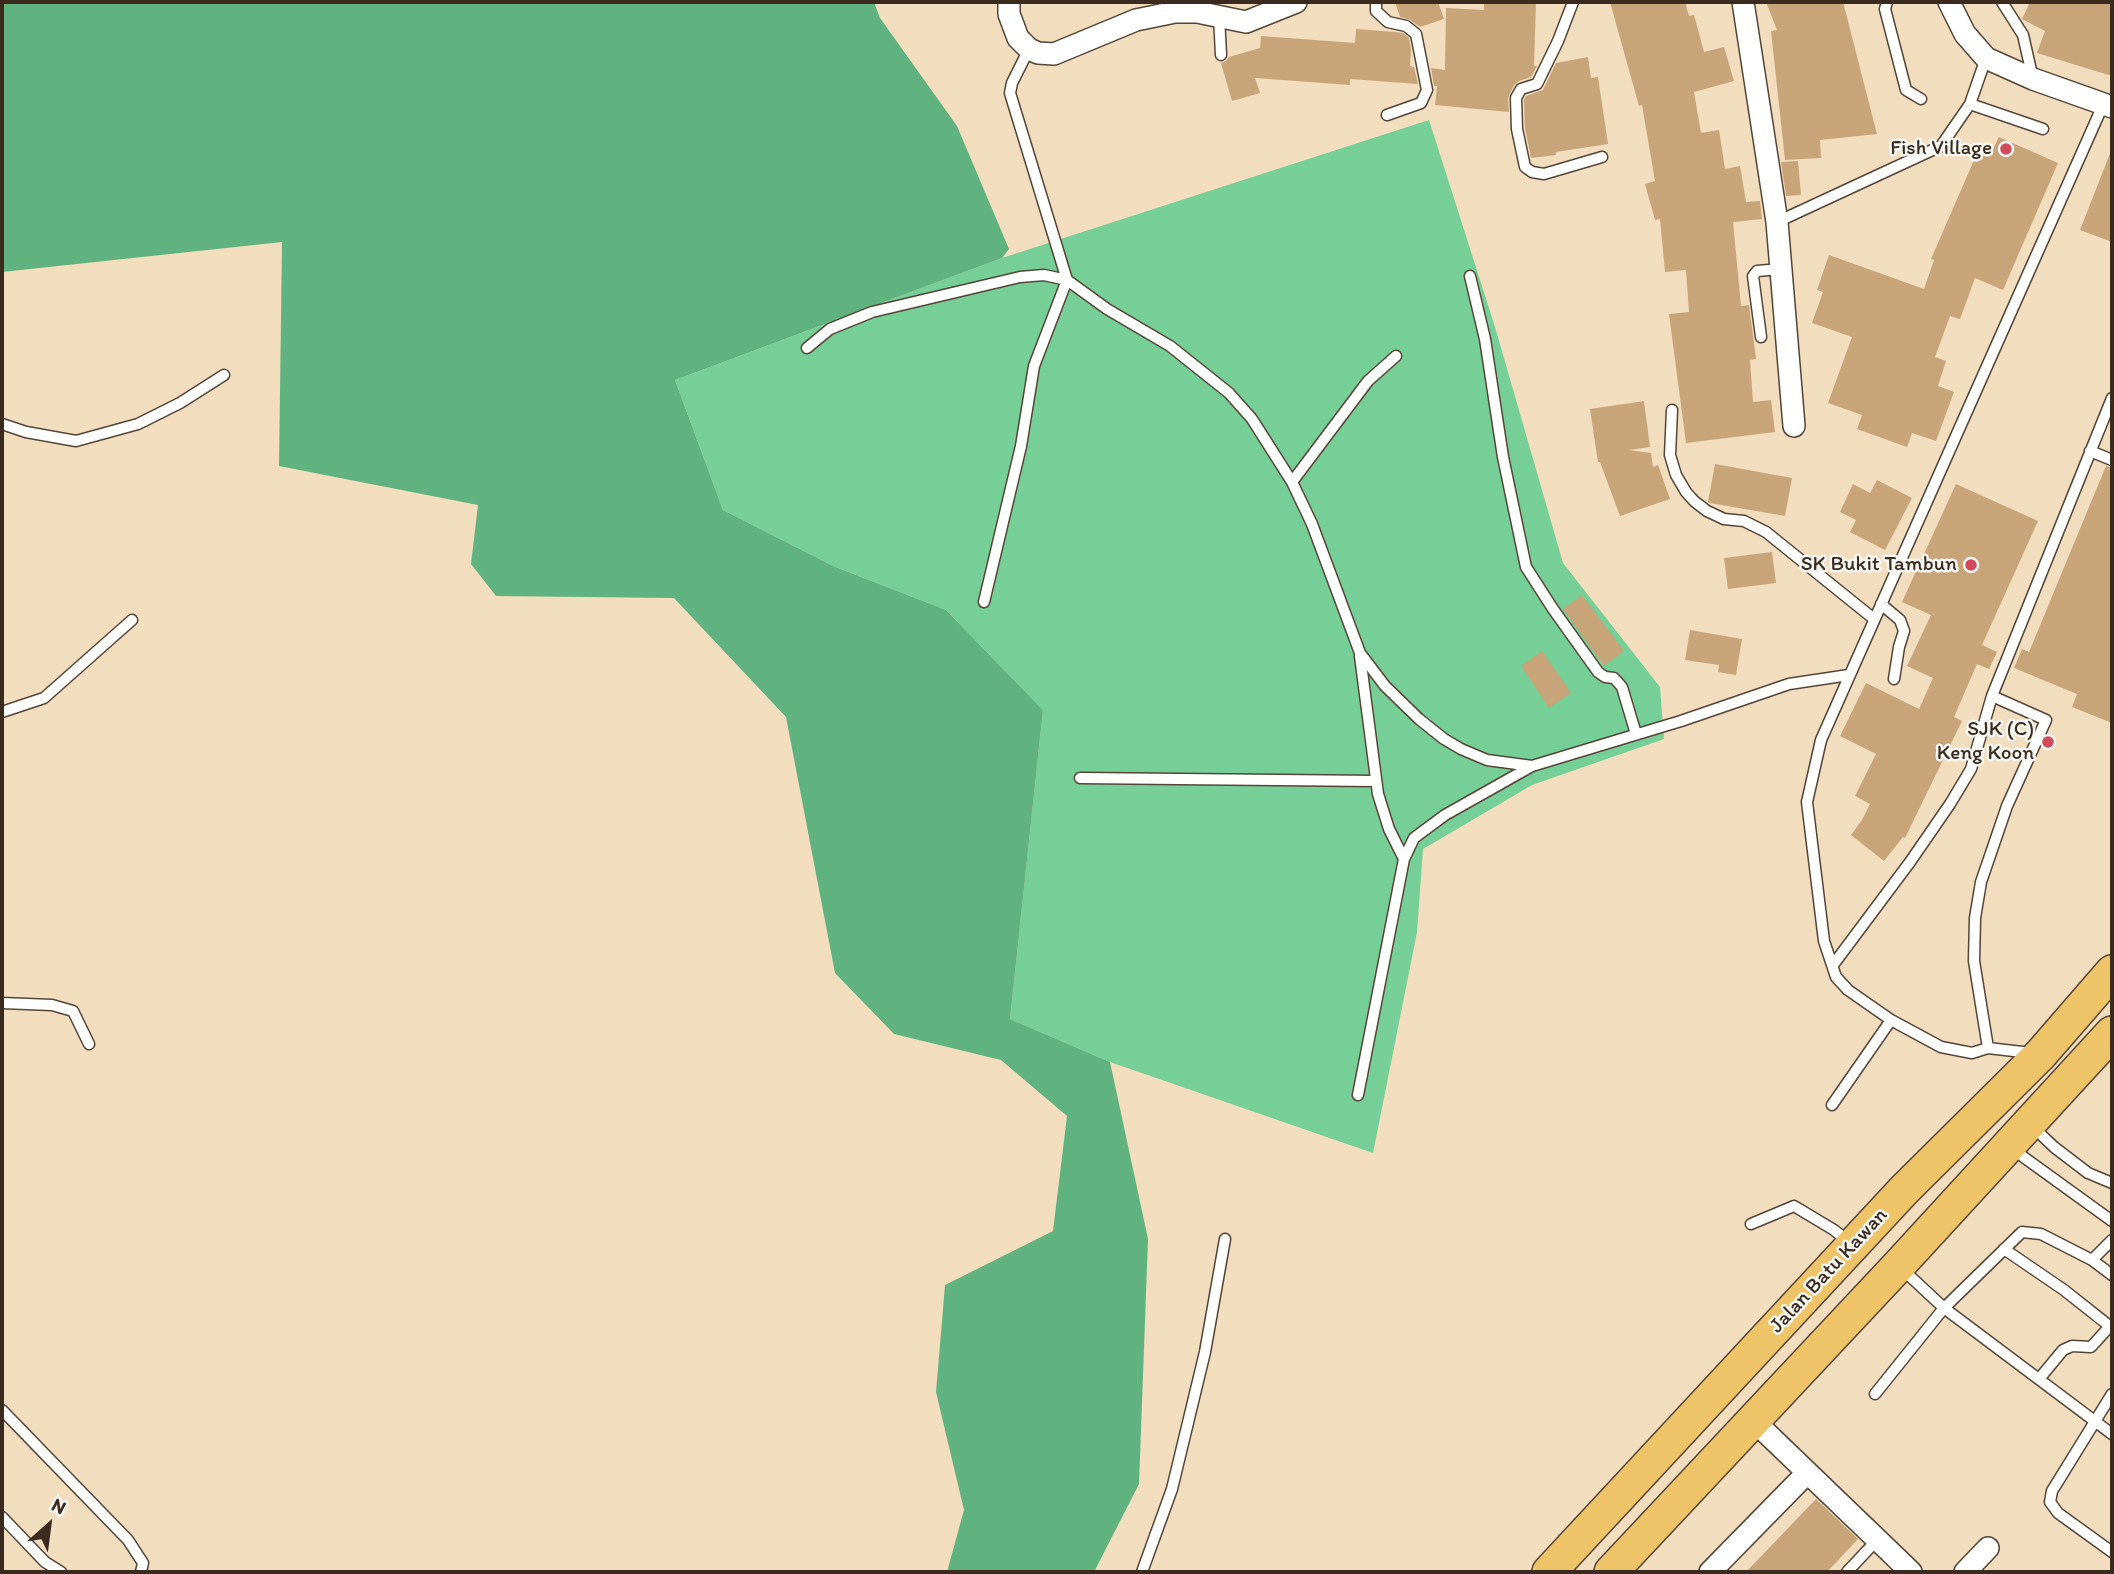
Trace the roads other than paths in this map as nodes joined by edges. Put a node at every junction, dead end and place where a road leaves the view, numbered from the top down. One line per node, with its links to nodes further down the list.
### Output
1 (1009, 2): 10 (street)
2 (1296, 2): 9 (street)
3 (1376, 2): 17 (lane)
4 (1573, 2): 19 (lane)
5 (1743, 2): 20 (street)
6 (1887, 2): 14 (lane)
7 (1949, 2): 12 (street)
8 (2003, 2): 13 (lane)
9 (1219, 16): 10 (street); 11 (lane)
10 (1029, 49): 23 (lane)
11 (1221, 55)
12 (1986, 58): 13 (street); 15 (lane)
13 (2033, 79): 16 (street)
14 (1921, 99)
15 (1970, 104): 18 (lane); 20 (lane)
16 (2107, 106): 36 (lane)
17 (1387, 115)
18 (2043, 129)
19 (1602, 157)
20 (1777, 222): 21 (street)
21 (1781, 269): 24 (lane); 31 (street)
22 (1470, 276): 44 (lane)
23 (1068, 280): 25 (lane); 34 (lane); 35 (lane)
24 (1761, 337)
25 (807, 348)
26 (1396, 356): 34 (lane)
27 (224, 375): 30 (lane)
28 (2112, 398): 32 (lane)
29 (1672, 410): 37 (lane)
30 (2, 424)
31 (1794, 426)
32 (2090, 452): 33 (lane); 42 (lane)
33 (2112, 460)
34 (1292, 482): 39 (lane)
35 (984, 602)
36 (1881, 604): 37 (lane); 41 (lane)
37 (1874, 619): 40 (lane)
38 (132, 620): 43 (lane)
39 (1360, 653): 45 (lane); 47 (lane)
40 (1849, 676): 44 (lane); 49 (lane)
41 (1894, 679)
42 (1992, 696): 49 (lane); 55 (lane)
43 (2, 712)
44 (1636, 734): 45 (lane)
45 (1532, 766): 48 (lane)
46 (1080, 778): 47 (lane)
47 (1376, 781): 48 (lane)
48 (1404, 859): 57 (lane)
49 (1833, 965): 52 (lane)
50 (2112, 972): 56 (main road, Jalan Batu Kawan)
51 (2, 1003): 54 (lane)
52 (1891, 1020): 55 (lane); 58 (lane)
53 (2112, 1033): 59 (main road)
54 (89, 1044)
55 (1988, 1048): 56 (lane)
56 (2040, 1054): 65 (main road, Jalan Batu Kawan)
57 (1358, 1095)
58 (1832, 1105)
59 (2019, 1135): 60 (lane); 61 (lane); 68 (main road)
60 (2112, 1183)
61 (2112, 1222)
62 (1751, 1224): 65 (lane)
63 (1225, 1239): 86 (lane)
64 (2112, 1240): 67 (lane)
65 (1853, 1245): 87 (main road, Jalan Batu Kawan)
66 (2004, 1249): 67 (lane); 70 (lane); 71 (lane)
67 (2092, 1260): 69 (lane)
68 (1898, 1266): 70 (lane); 76 (main road)
69 (2112, 1275)
70 (1944, 1308): 72 (lane); 73 (lane)
71 (2111, 1327): 72 (lane)
72 (2039, 1379): 77 (lane)
73 (1875, 1394)
74 (2112, 1394): 77 (lane)
75 (2, 1409): 85 (lane)
76 (1754, 1421): 79 (street); 88 (main road)
77 (2094, 1421): 78 (lane); 83 (lane)
78 (2112, 1434)
79 (1807, 1473): 81 (street); 89 (street)
80 (2, 1517): 84 (lane)
81 (1877, 1540): 90 (lane); 91 (street)
82 (1989, 1548): 92 (street)
83 (2112, 1552)
84 (61, 1572)
85 (141, 1572)
86 (1142, 1572)
87 (1549, 1572)
88 (1611, 1572)
89 (1710, 1572)
90 (1847, 1572)
91 (1911, 1572)
92 (1965, 1572)

